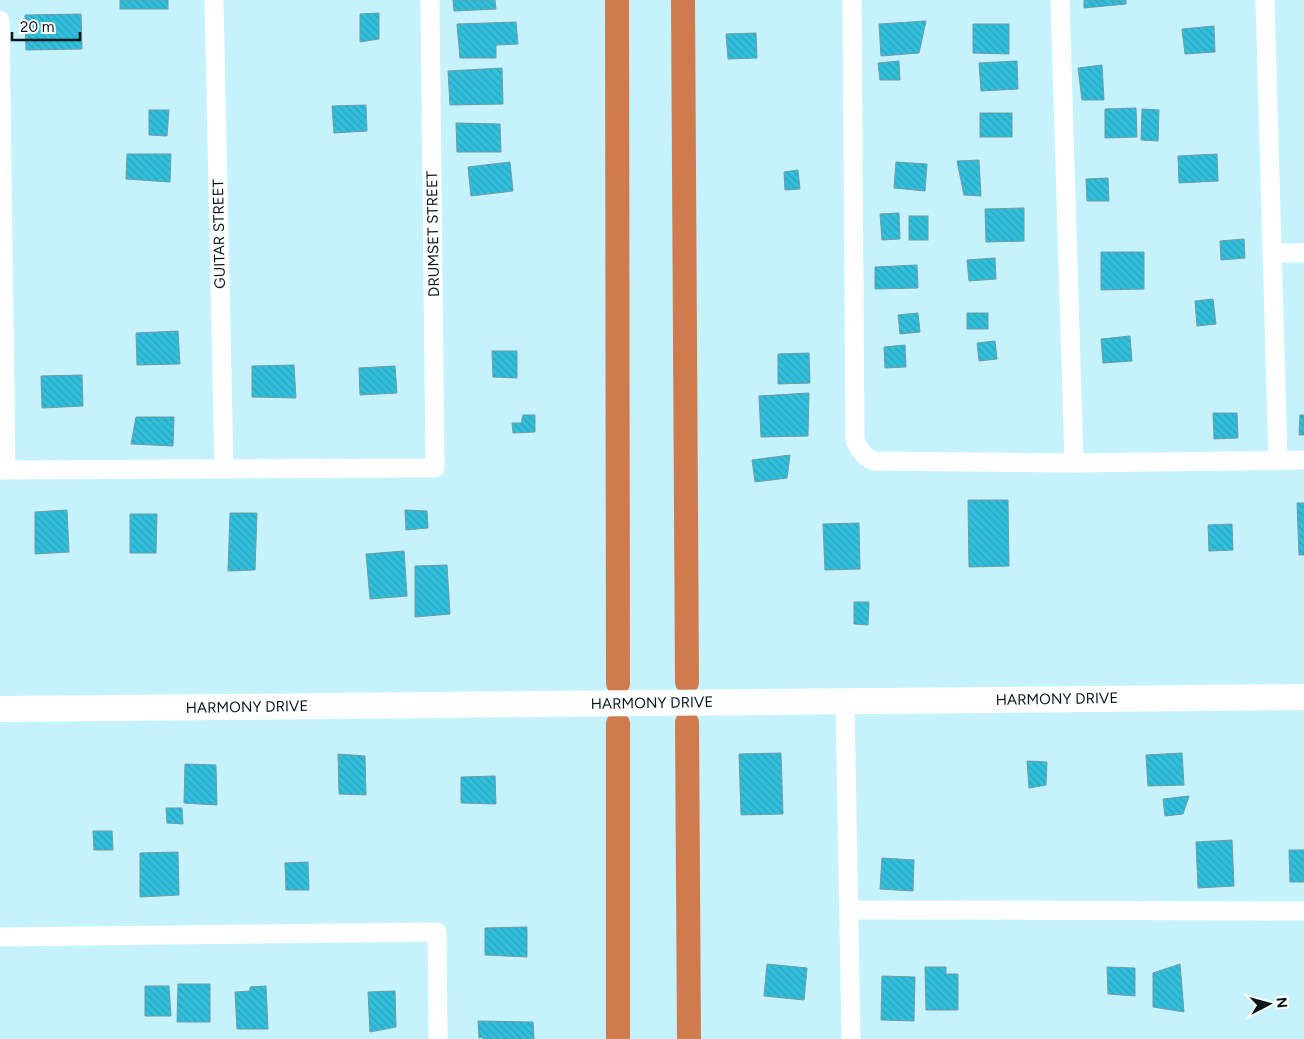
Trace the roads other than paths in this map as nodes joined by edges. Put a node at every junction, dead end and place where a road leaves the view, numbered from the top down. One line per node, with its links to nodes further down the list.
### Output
1 (214, 0): 12 (street, GUITAR STREET)
2 (430, 0): 12 (street, DRUMSET STREET)
3 (852, 0): 11 (street)
4 (1060, 0): 11 (street)
5 (1265, 0): 7 (street)
6 (0, 20): 13 (street)
7 (1272, 253): 8 (street); 9 (street)
8 (1304, 253)
9 (1278, 460): 10 (street); 11 (street)
10 (1304, 460)
11 (1074, 462)
12 (224, 469): 13 (street)
13 (3, 470)
14 (1304, 697): 15 (street, HARMONY DRIVE)
15 (845, 701): 16 (street, HARMONY DRIVE); 17 (street)
16 (0, 709)
17 (848, 910): 18 (street); 21 (street)
18 (1304, 910)
19 (0, 936): 20 (street)
20 (438, 1039)
21 (851, 1039)

